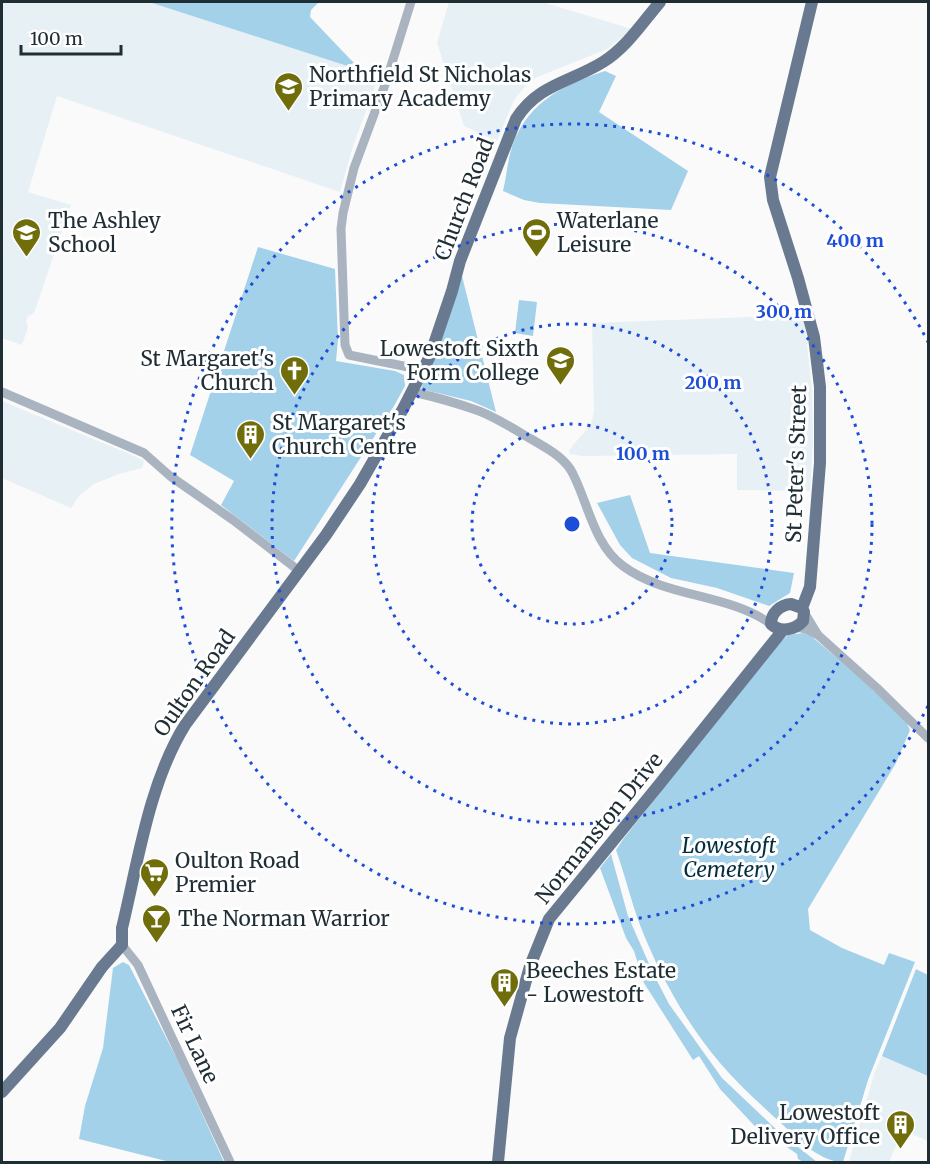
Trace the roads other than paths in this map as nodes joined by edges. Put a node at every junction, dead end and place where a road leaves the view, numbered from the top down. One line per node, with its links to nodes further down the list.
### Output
1 (411, 2): 4 (street)
2 (660, 2): 4 (main road, Church Road)
3 (812, 2): 8 (main road, St Peter's Street)
4 (423, 370): 6 (main road, Oulton Road)
5 (2, 392): 7 (street)
6 (413, 392): 7 (main road, Oulton Road); 11 (street)
7 (298, 570): 15 (main road, Oulton Road)
8 (810, 580): 9 (main road); 10 (main road, St Peter's Street)
9 (786, 604): 10 (main road); 11 (main road, Normanston Drive)
10 (803, 610): 12 (main road, St Peter's Street); 13 (street)
11 (775, 623): 12 (main road); 18 (main road, Normanston Drive)
12 (797, 627): 13 (street)
13 (818, 636): 14 (street)
14 (928, 738)
15 (122, 945): 16 (main road); 17 (street, Fir Lane)
16 (2, 1092)
17 (230, 1162)
18 (498, 1162)

